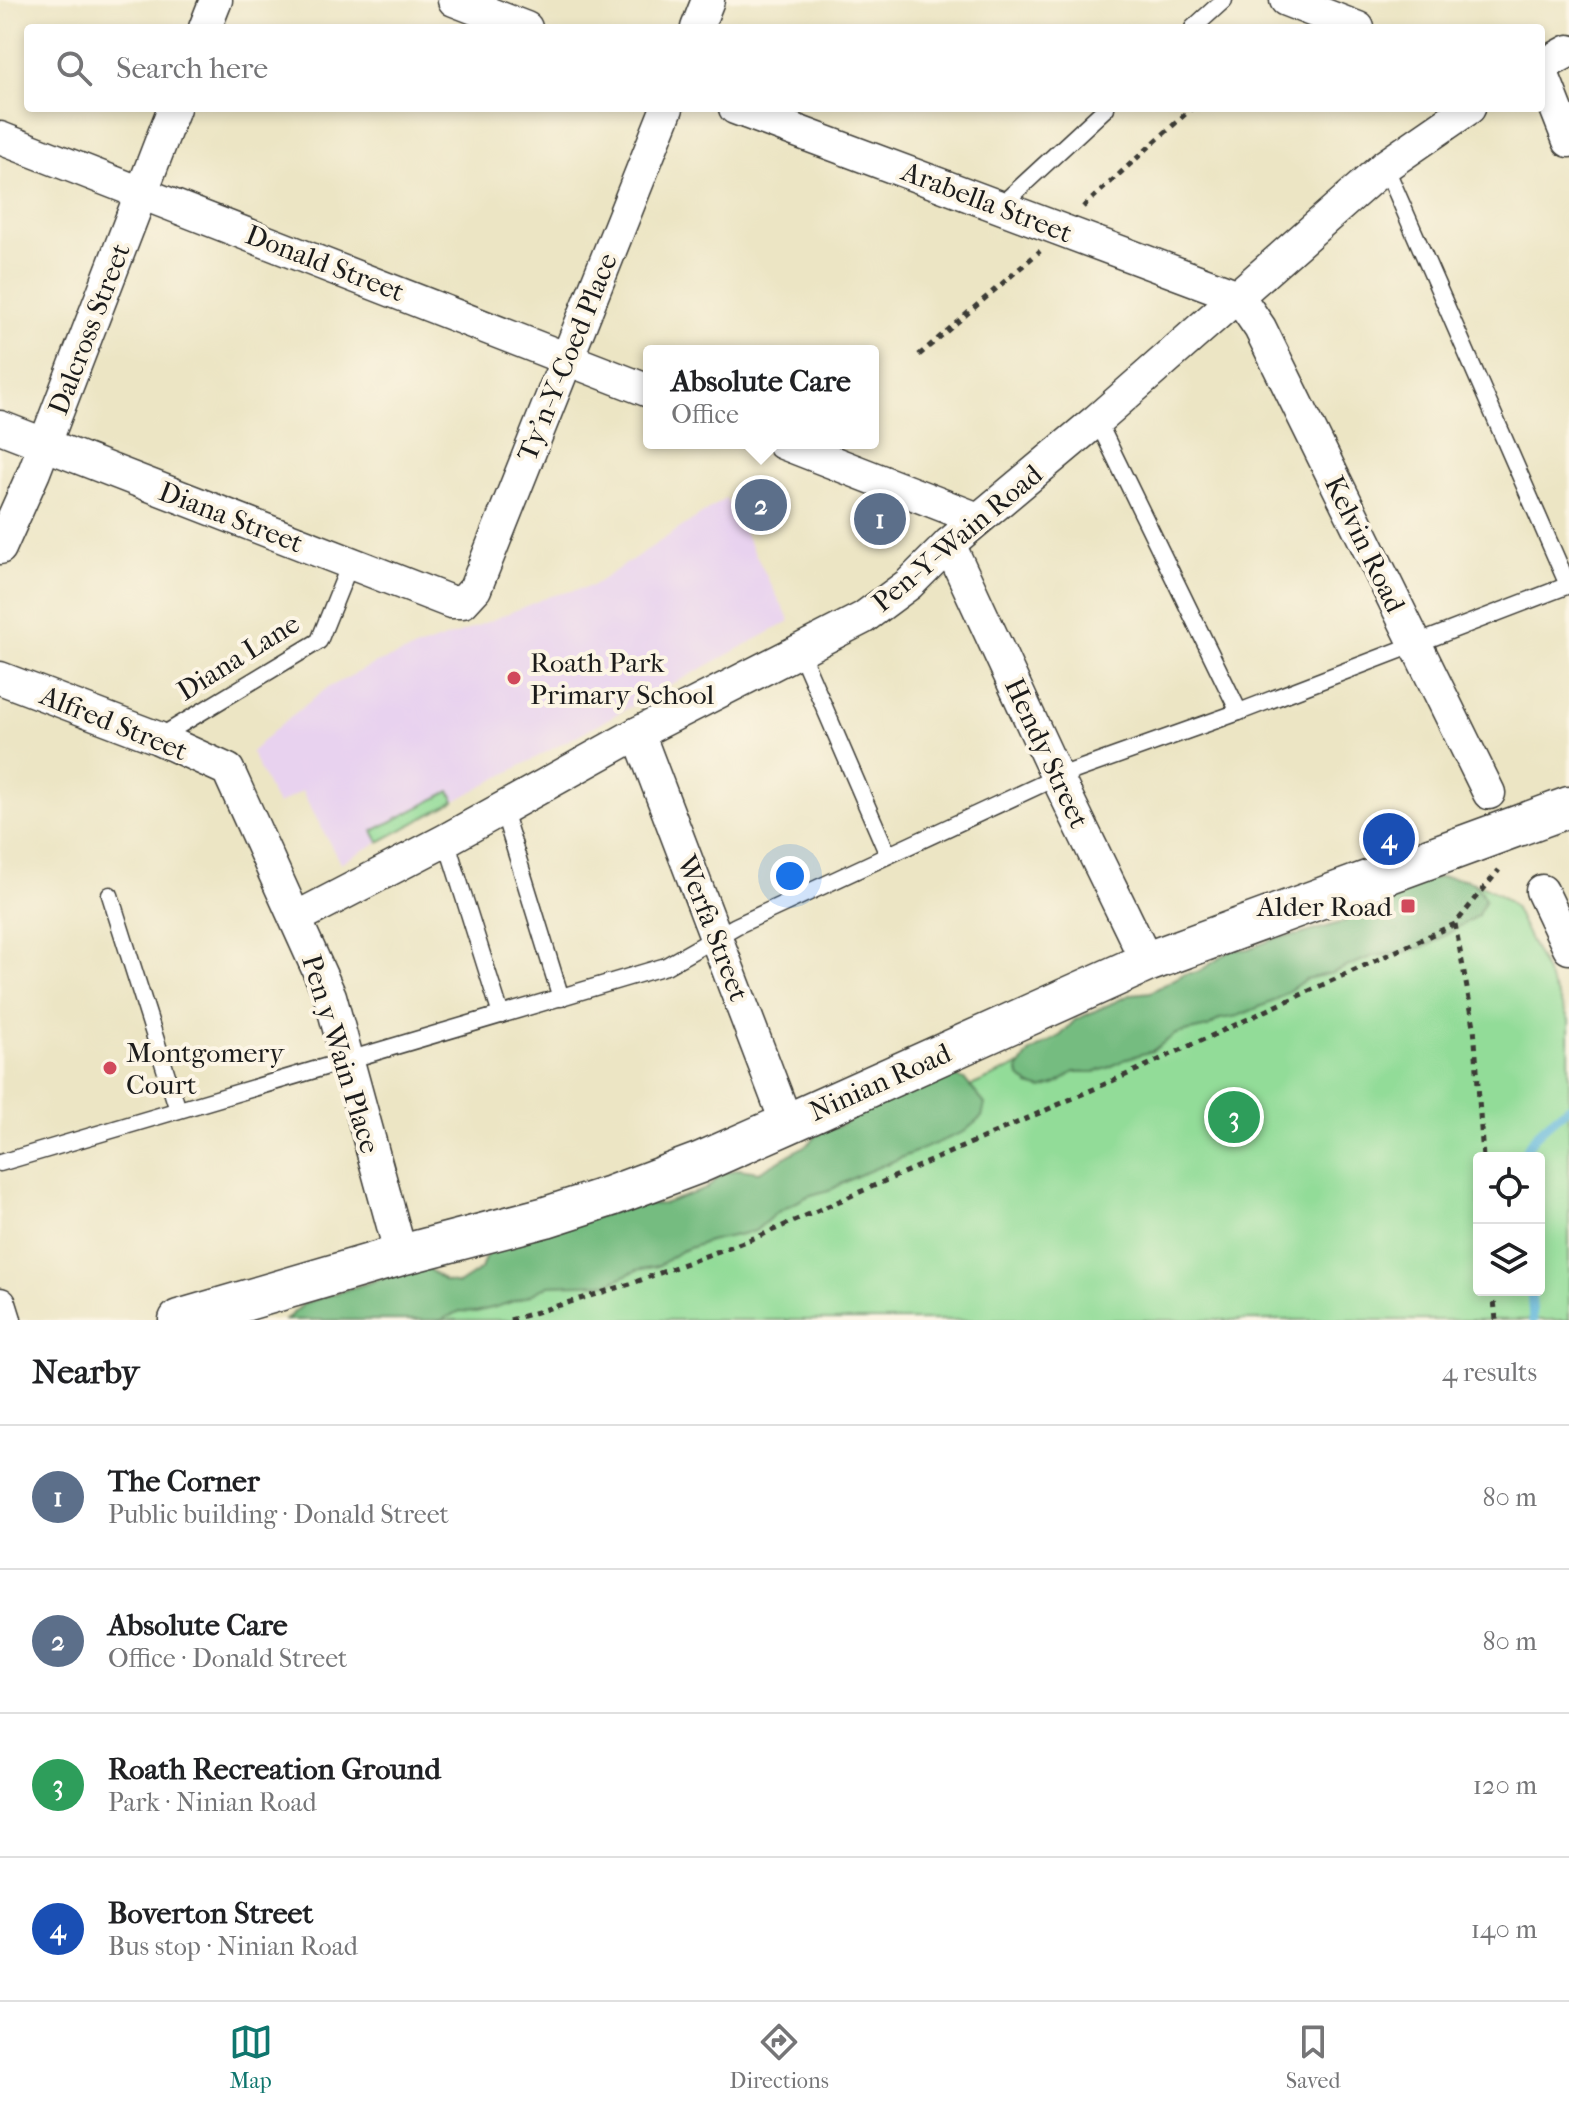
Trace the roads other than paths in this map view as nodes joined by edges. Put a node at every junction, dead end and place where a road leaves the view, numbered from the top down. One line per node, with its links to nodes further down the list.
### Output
1 (216, 0): 6 (street)
2 (454, 0): 7 (street)
3 (708, 0): 8 (street)
4 (1224, 0): 9 (lane)
5 (1286, 0): 10 (street)
6 (207, 24)
7 (516, 24)
8 (699, 24)
9 (1197, 24)
10 (1348, 24)
11 (1569, 51): 12 (street)
12 (1545, 66)
13 (1545, 78): 20 (street)
14 (172, 112): 22 (street, Dalcross Street)
15 (665, 112): 25 (street, Ty'n-Y-Coed Place)
16 (746, 112): 23 (street, Arabella Street)
17 (1102, 112): 23 (lane)
18 (1463, 112): 21 (street, Pen-Y-Wain Road)
19 (0, 138): 22 (street, Donald Street)
20 (1569, 141)
21 (1385, 166): 24 (street, Pen-Y-Wain Road); 35 (lane)
22 (142, 191): 25 (street, Donald Street); 29 (street, Dalcross Street)
23 (1000, 206): 24 (street, Arabella Street)
24 (1238, 296): 27 (street, Pen-Y-Wain Road); 37 (street, Kelvin Road)
25 (567, 359): 26 (street, Donald Street); 36 (street, Ty'n-Y-Coed Place)
26 (643, 389)
27 (1097, 420): 31 (street, Pen-Y-Wain Road); 40 (lane)
28 (0, 427): 29 (street, Diana Street)
29 (44, 445): 33 (street, Dalcross Street); 34 (street, Diana Street)
30 (798, 449): 31 (street)
31 (978, 519): 32 (street, Pen-Y-Wain Road)
32 (949, 544): 38 (street, Pen-Y-Wain Road); 44 (street, Hendy Street)
33 (0, 548)
34 (350, 564): 36 (street, Diana Street); 42 (lane, Diana Lane)
35 (1569, 585): 37 (lane)
36 (463, 602)
37 (1414, 644): 40 (lane); 45 (street, Kelvin Road)
38 (800, 651): 41 (street, Pen-Y-Wain Road); 49 (lane)
39 (0, 678): 42 (street, Alfred Street)
40 (1239, 712): 44 (lane)
41 (638, 733): 46 (street, Pen-Y-Wain Road); 53 (street, Werfa Street)
42 (158, 738): 43 (street, Alfred Street)
43 (228, 770): 52 (street, Pen y Wain Place)
44 (1057, 777): 49 (lane); 55 (street, Hendy Street)
45 (1489, 793)
46 (502, 807): 48 (street, Pen-Y-Wain Road); 56 (lane)
47 (1569, 807): 55 (street, Ninian Road)
48 (446, 840): 52 (street, Pen-Y-Wain Road); 57 (lane)
49 (888, 855): 53 (lane)
50 (1542, 891): 54 (street)
51 (110, 895): 59 (lane)
52 (296, 918): 58 (street, Pen y Wain Place)
53 (716, 935): 56 (lane); 60 (street, Werfa Street)
54 (1569, 948)
55 (1147, 962): 60 (street, Ninian Road)
56 (561, 998): 57 (lane)
57 (501, 1015): 58 (lane)
58 (347, 1060): 59 (lane); 62 (street, Pen y Wain Place)
59 (178, 1110): 61 (lane)
60 (787, 1124): 62 (street, Ninian Road)
61 (0, 1163)
62 (401, 1255): 65 (street, Ninian Road)
63 (0, 1304): 64 (street)
64 (5, 1320)
65 (179, 1320)

